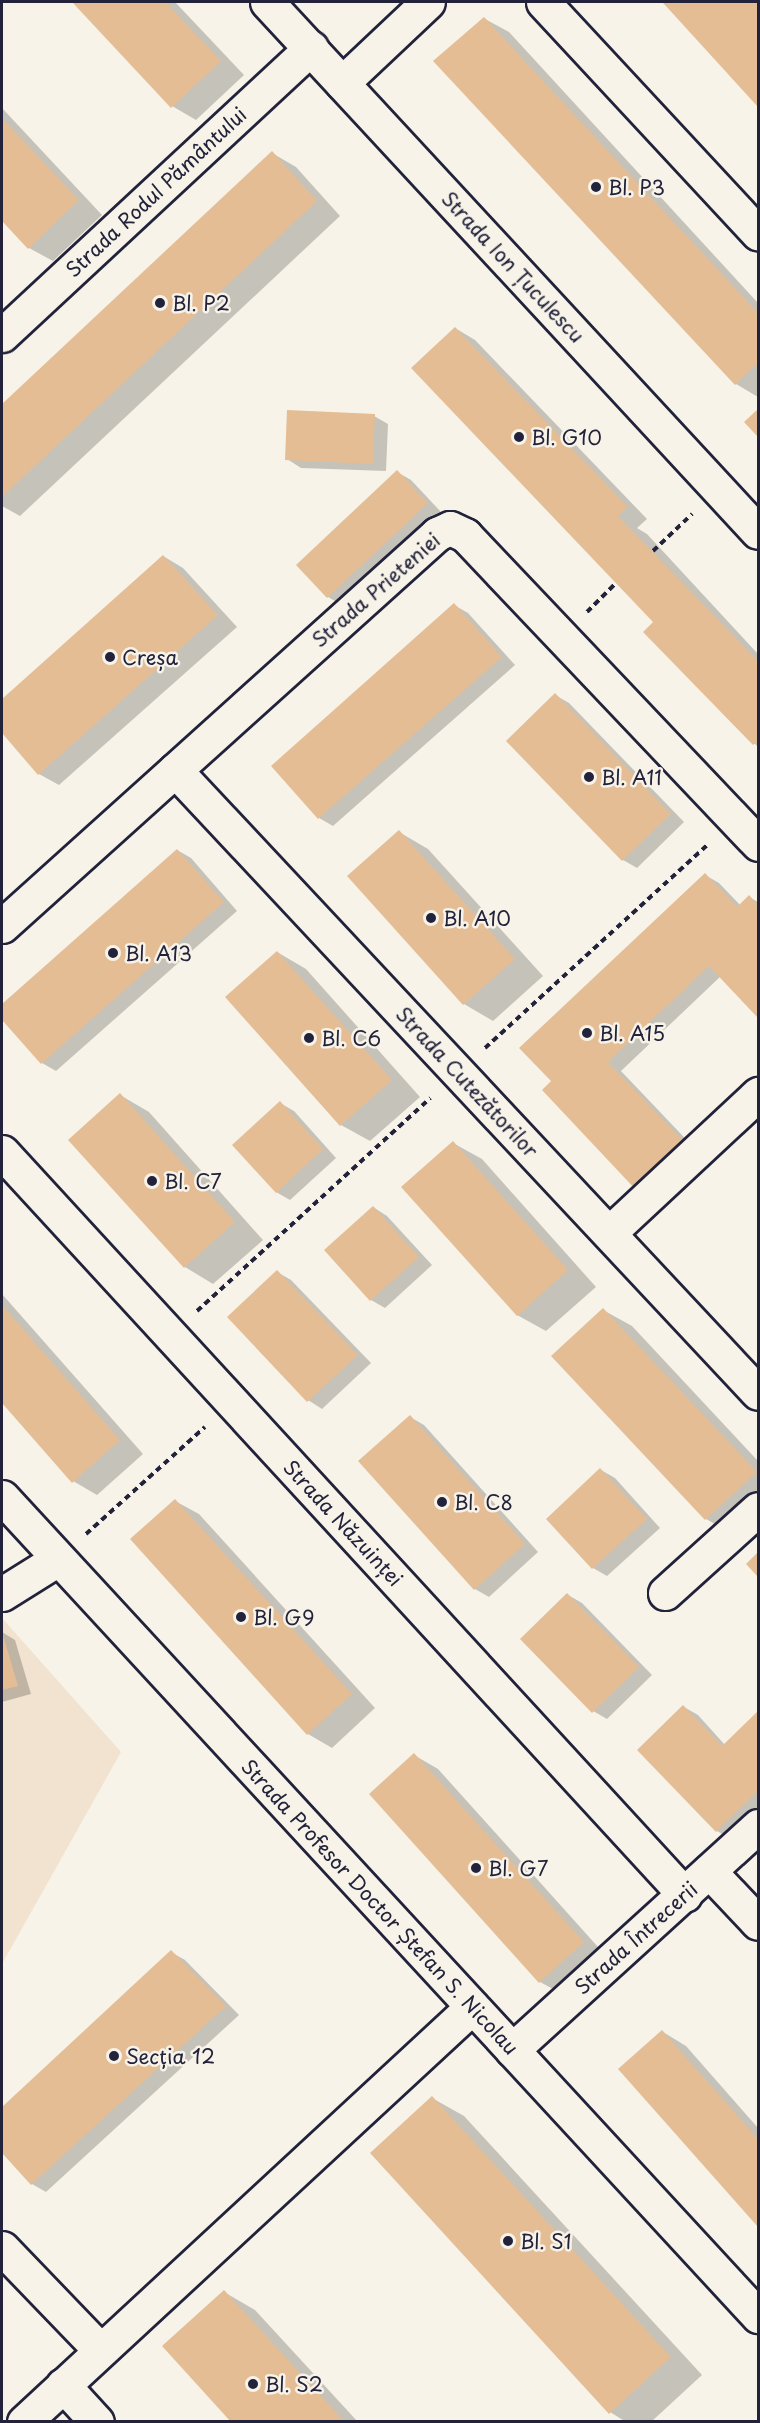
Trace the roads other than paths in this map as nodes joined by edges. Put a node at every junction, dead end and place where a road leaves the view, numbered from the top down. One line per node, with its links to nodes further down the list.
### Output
1 (267, 2): 4 (street, Strada Ion Țuculescu)
2 (428, 2): 5 (street)
3 (543, 2): 6 (street)
4 (311, 48): 5 (street, Strada Ion Țuculescu); 7 (street, Strada Rodul Pământului)
5 (342, 83): 8 (street, Strada Ion Țuculescu)
6 (759, 233)
7 (2, 335)
8 (759, 531)
9 (175, 770): 10 (street, Strada Prieteniei); 11 (street, Strada Prieteniei); 14 (street, Strada Cutezătorilor)
10 (759, 843)
11 (2, 926)
12 (759, 1094): 14 (street)
13 (2, 1152): 23 (street, Strada Năzuinței)
14 (609, 1233): 15 (street, Strada Cutezătorilor)
15 (759, 1393)
16 (2, 1497): 18 (street, Strada Profesor Doctor Ștefan S. Nicolau)
17 (759, 1509): 19 (street)
18 (58, 1559): 20 (street); 25 (street, Strada Profesor Doctor Ștefan S. Nicolau)
19 (665, 1593)
20 (2, 1594)
21 (759, 1826): 22 (street, Strada Întrecerii)
22 (709, 1871): 23 (street, Strada Întrecerii); 24 (street)
23 (685, 1895): 26 (street, Strada Întrecerii)
24 (759, 1923)
25 (472, 2007): 26 (street, Strada Profesor Doctor Ștefan S. Nicolau); 29 (street)
26 (512, 2050): 28 (street, Strada Profesor Doctor Ștefan S. Nicolau)
27 (2, 2248): 29 (street)
28 (759, 2316)
29 (100, 2350): 30 (street)
30 (63, 2385): 31 (street); 32 (street)
31 (24, 2421)
32 (97, 2421)

